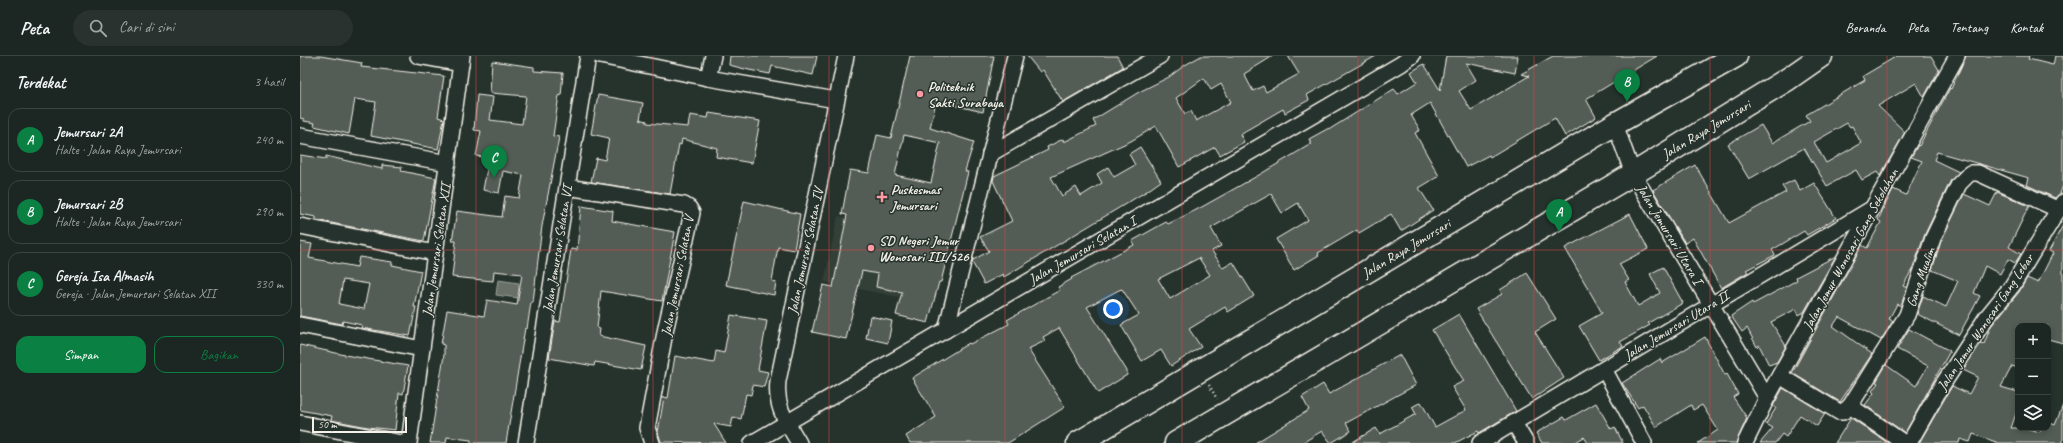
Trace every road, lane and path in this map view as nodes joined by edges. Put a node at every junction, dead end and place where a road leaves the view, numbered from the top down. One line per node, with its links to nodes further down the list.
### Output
1 (418, 56): 12 (street)
2 (588, 56): 20 (street, Jalan Jemursari Selatan VI)
3 (600, 56): 13 (street)
4 (713, 56): 13 (street)
5 (846, 56): 14 (street, Jalan Jemursari Selatan IV)
6 (1015, 56): 17 (street)
7 (1160, 56): 17 (street)
8 (1412, 56): 27 (street, Jalan Jemursari Selatan I)
9 (1736, 56): 15 (main road, Jalan Raya Jemursari)
10 (1821, 56): 19 (main road, Jalan Raya Jemursari)
11 (1957, 56): 21 (street, Jalan Jemur Wonosari Gang Sekolahan)
12 (462, 60): 18 (street, Jalan Jemursari Selatan XII)
13 (708, 78): 14 (street)
14 (836, 100): 36 (street, Jalan Jemursari Selatan IV)
15 (1617, 130): 19 (street, Jalan Jemursari Utara I); 44 (main road, Jalan Raya Jemursari)
16 (300, 136): 18 (street)
17 (990, 154): 27 (street)
18 (448, 163): 24 (street, Jalan Jemursari Selatan XII)
19 (1631, 169): 25 (street, Jalan Jemursari Utara I); 45 (main road, Jalan Raya Jemursari)
20 (567, 187): 40 (street, Jalan Jemursari Selatan VI); 41 (street, Jalan Jemursari Selatan V)
21 (1873, 208): 25 (street, Jalan Jemursari Utara II); 30 (street, Jalan Jemur Wonosari Gang Sekolahan)
22 (2060, 212): 34 (street, Gang Mualim); 51 (street, Jalan Jemur Wonosari Gang Lebar)
23 (300, 226): 24 (street)
24 (435, 253): 28 (street, Jalan Jemursari Selatan XII)
25 (1712, 304): 29 (street, Jalan Jemursari Utara II); 32 (street, Jalan Jemursari Utara I)
26 (300, 325): 28 (street)
27 (946, 330): 36 (street, Jalan Jemursari Selatan I)
28 (422, 349): 39 (street, Jalan Jemursari Selatan XII)
29 (1604, 369): 37 (street, Jalan Jemursari Utara II); 48 (street)
30 (1780, 376): 32 (street, Jalan Jemur Wonosari Gang Sekolahan); 34 (street)
31 (1207, 382): 33 (path)
32 (1767, 398): 49 (street, Jalan Jemur Wonosari Gang Sekolahan)
33 (1221, 405)
34 (1850, 406): 50 (street)
35 (300, 422): 38 (street)
36 (787, 423): 42 (street, Jalan Jemursari Selatan I); 43 (street, Jalan Jemursari Selatan IV)
37 (1514, 423): 46 (street, Jalan Jemursari Utara II); 47 (street)
38 (402, 443)
39 (409, 443)
40 (526, 443)
41 (652, 443)
42 (752, 443)
43 (799, 443)
44 (1078, 443)
45 (1176, 443)
46 (1480, 443)
47 (1526, 443)
48 (1644, 443)
49 (1745, 443)
50 (1904, 443)
51 (1909, 443)

